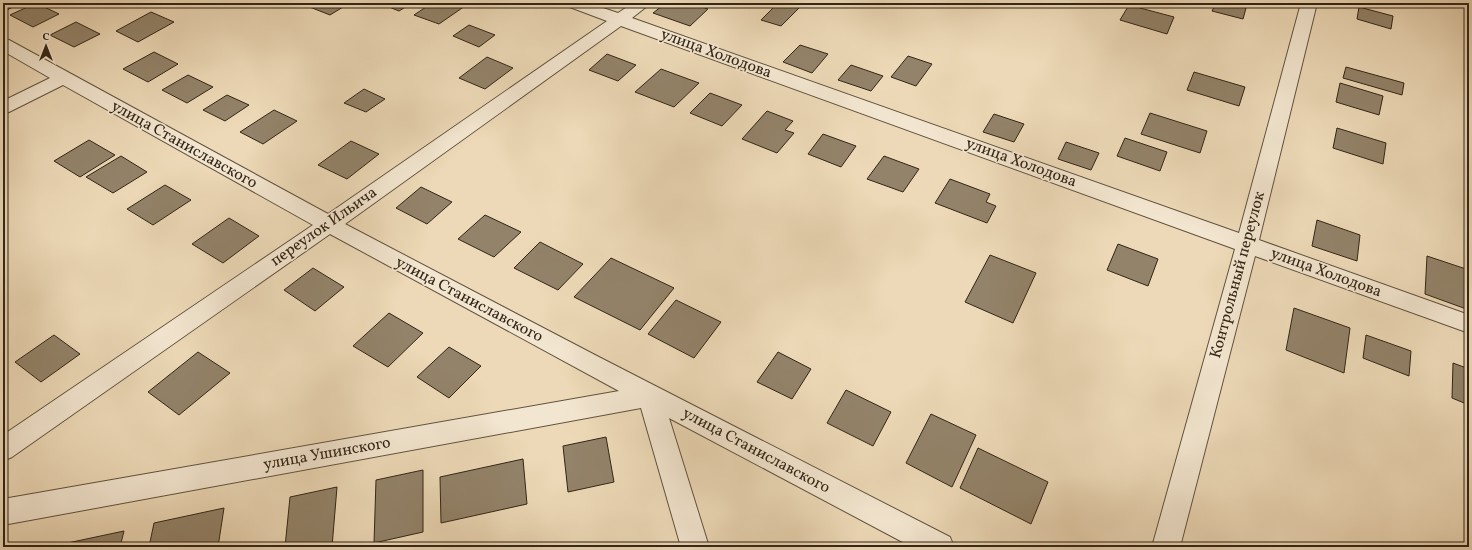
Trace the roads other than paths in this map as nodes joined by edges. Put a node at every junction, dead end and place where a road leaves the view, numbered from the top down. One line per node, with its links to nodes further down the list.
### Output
1 (573, 3): 4 (street, улица Холодова)
2 (643, 3): 4 (street, переулок Ильича)
3 (1309, 3): 9 (street, Контрольный переулок)
4 (619, 20): 8 (street, переулок Ильича); 9 (street, улица Холодова)
5 (3, 44): 6 (street, улица Станиславского)
6 (63, 78): 7 (street); 8 (street, улица Станиславского)
7 (3, 108)
8 (328, 225): 11 (street, улица Станиславского); 12 (street, переулок Ильича)
9 (1247, 244): 10 (street, улица Холодова); 16 (street, Контрольный переулок)
10 (1469, 324)
11 (650, 396): 13 (street, улица Ушинского); 14 (street); 15 (street, улица Станиславского)
12 (3, 449)
13 (3, 512)
14 (695, 547)
15 (940, 547)
16 (1166, 547)

